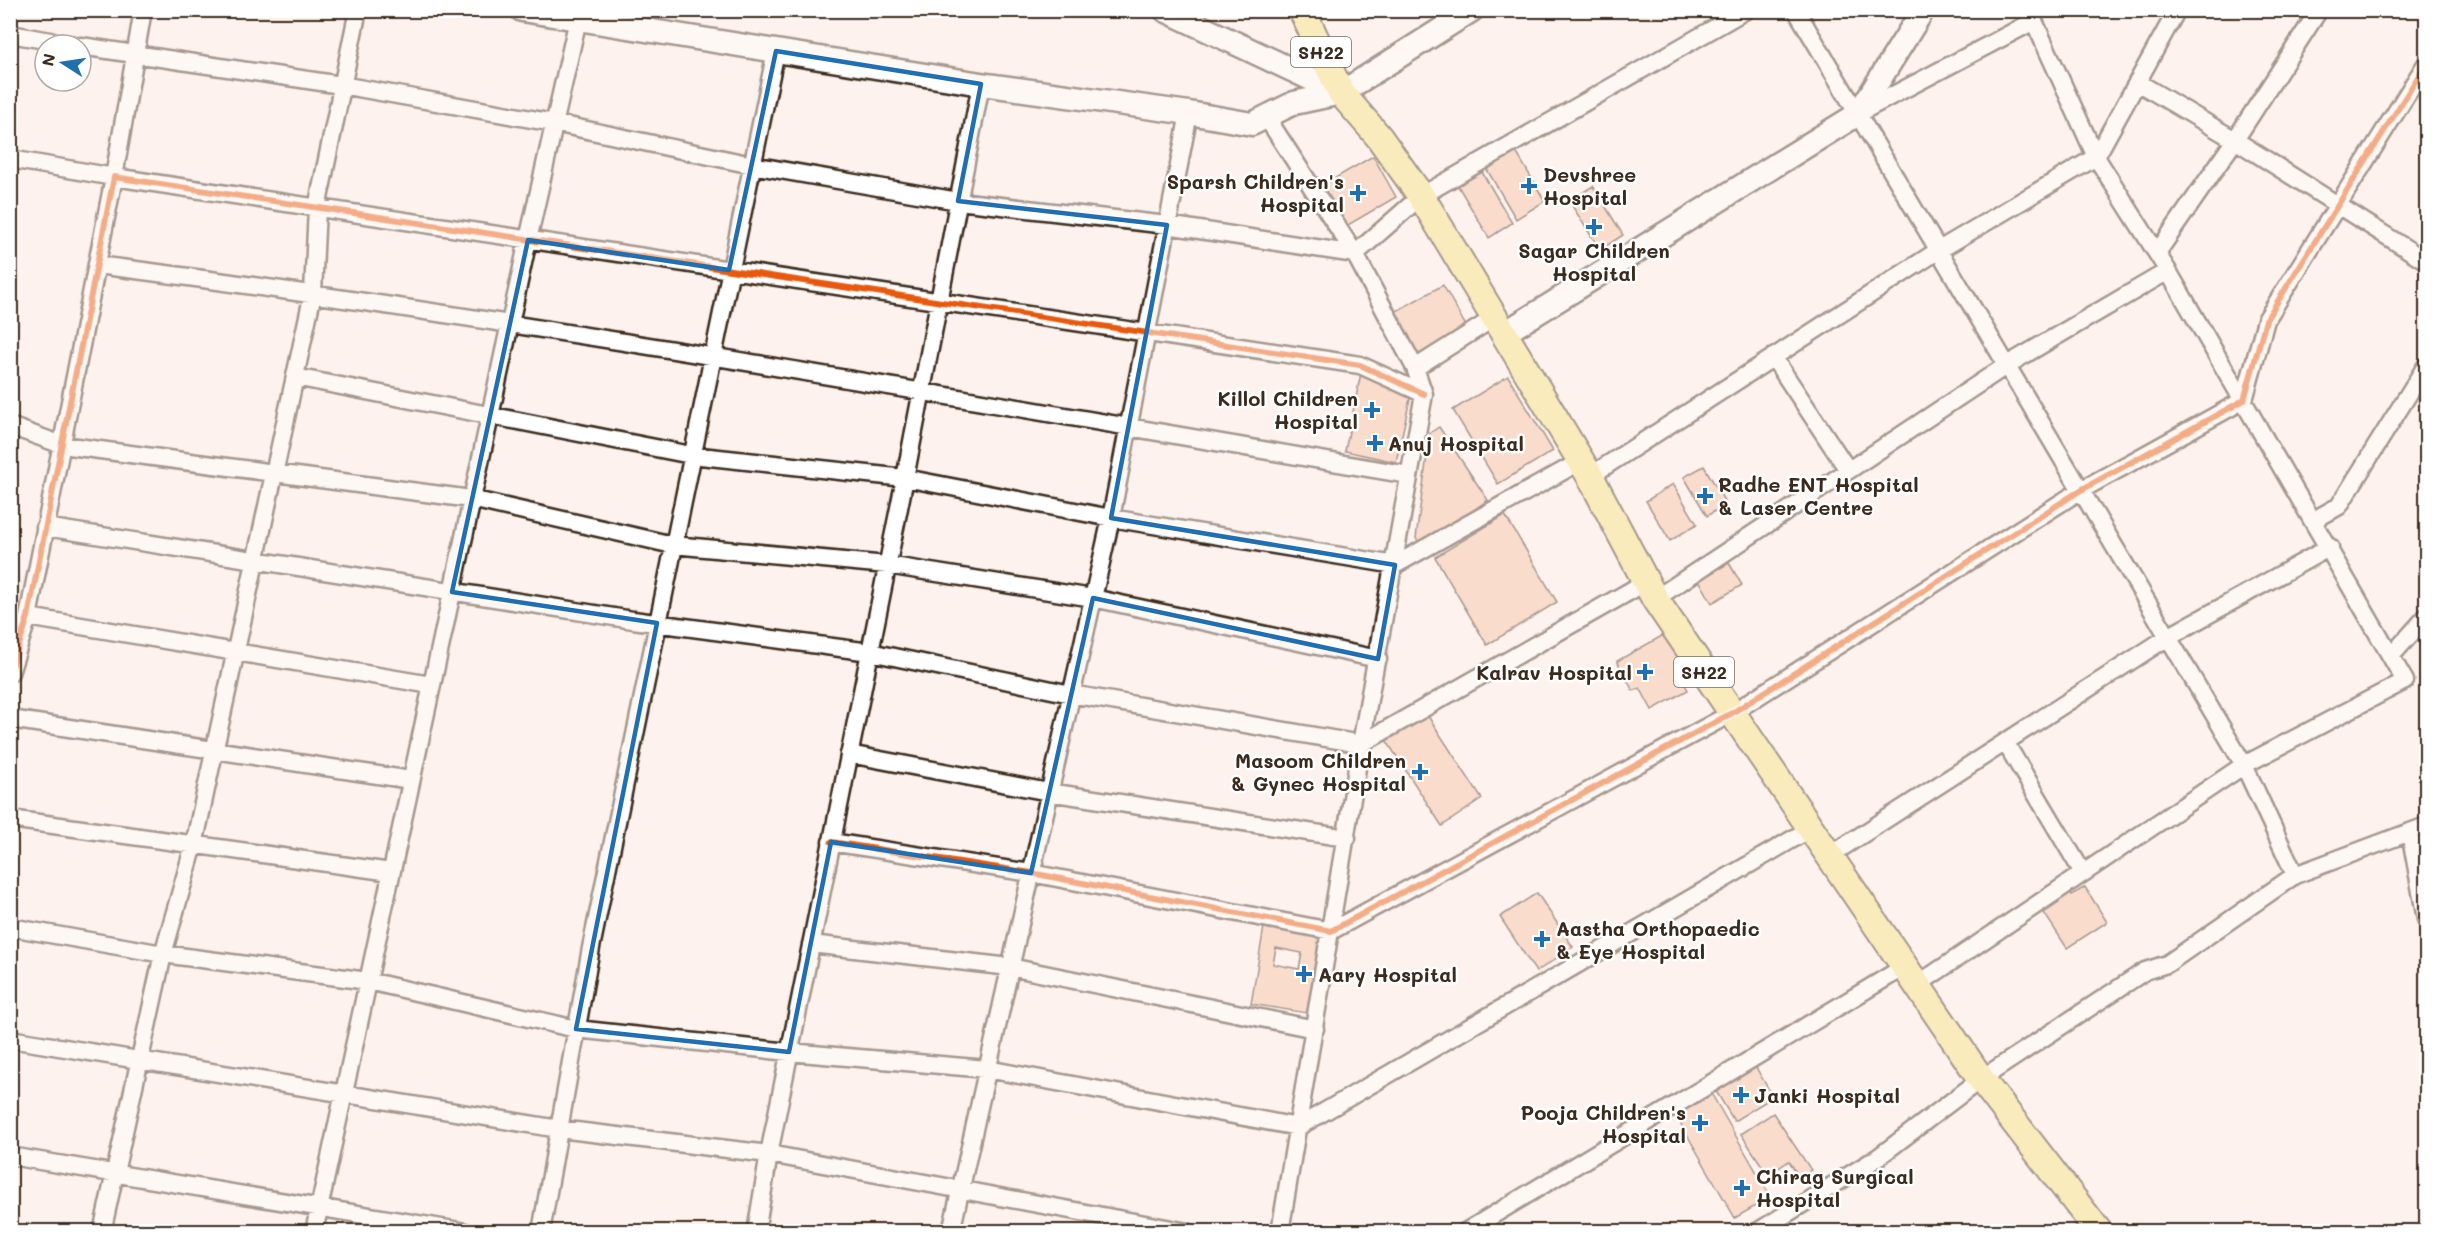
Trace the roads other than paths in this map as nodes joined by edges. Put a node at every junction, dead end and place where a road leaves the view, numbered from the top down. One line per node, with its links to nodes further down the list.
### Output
1 (143, 10): 17 (street)
2 (358, 10): 21 (street)
3 (522, 10): 12 (street)
4 (1165, 10): 22 (street)
5 (1302, 10): 22 (main road, SH22)
6 (1472, 10): 22 (street)
7 (1746, 10): 32 (street)
8 (1796, 10): 24 (street)
9 (1923, 10): 24 (street)
10 (2177, 10): 19 (street)
11 (2319, 10): 27 (street)
12 (578, 19): 16 (street); 26 (street)
13 (10, 34): 14 (street)
14 (33, 38)
15 (93, 48): 17 (street)
16 (776, 51): 20 (street); 30 (street)
17 (135, 56): 21 (street); 31 (street)
18 (2427, 64): 34 (street)
19 (2137, 82): 27 (street); 28 (street)
20 (981, 84): 23 (street); 33 (street)
21 (341, 85): 26 (street); 35 (street)
22 (1341, 93): 25 (street); 32 (main road, SH22)
23 (1189, 112): 25 (street); 36 (street)
24 (1858, 114): 28 (street); 38 (street); 48 (street)
25 (1267, 118): 40 (street)
26 (554, 123): 30 (street); 37 (street)
27 (2235, 140): 34 (street); 39 (street)
28 (2096, 157): 38 (street); 39 (street)
29 (10, 159): 31 (street)
30 (752, 165): 33 (street); 43 (street)
31 (114, 177): 35 (street); 42 (street)
32 (1421, 196): 40 (street); 48 (main road, SH22)
33 (958, 201): 36 (street); 46 (street)
34 (2338, 206): 41 (street); 58 (street)
35 (317, 208): 37 (street); 45 (street)
36 (1167, 225): 40 (street); 49 (street)
37 (528, 240): 43 (street); 47 (street)
38 (1939, 250): 51 (street); 52 (street)
39 (2157, 253): 44 (street)
40 (1354, 254): 54 (street)
41 (2427, 261)
42 (97, 265): 45 (street); 62 (street)
43 (729, 270): 46 (street); 50 (street)
44 (2168, 271): 52 (street); 58 (street)
45 (312, 293): 47 (street); 55 (street)
46 (939, 302): 49 (street); 56 (street)
47 (509, 326): 50 (street); 59 (street)
48 (1499, 326): 54 (street); 64 (main road, SH22)
49 (1146, 333): 57 (street); 61 (street)
50 (711, 357): 56 (street); 63 (street)
51 (1773, 357): 64 (street); 65 (street)
52 (2007, 365): 65 (street); 69 (street)
53 (2427, 366): 72 (street)
54 (1415, 368): 57 (street)
55 (295, 377): 59 (street); 66 (street)
56 (921, 392): 61 (street); 68 (street)
57 (1424, 394): 67 (street)
58 (2244, 400): 69 (street); 72 (street)
59 (490, 415): 63 (street); 70 (street)
60 (10, 426): 62 (street)
61 (1128, 428): 67 (street); 71 (street)
62 (62, 445): 66 (street); 73 (street)
63 (691, 455): 68 (street); 74 (street)
64 (1585, 469): 78 (street); 79 (main road, SH22)
65 (1848, 470): 79 (street)
66 (274, 472): 70 (street); 76 (street)
67 (1409, 476): 78 (street)
68 (905, 478): 71 (street); 77 (street)
69 (2081, 490): 85 (street); 93 (street)
70 (471, 499): 74 (street); 80 (street)
71 (1111, 518): 78 (street); 81 (street)
72 (2314, 520): 75 (street)
73 (45, 527): 76 (street); 82 (street)
74 (673, 545): 77 (street); 84 (street)
75 (2330, 547): 85 (street); 88 (street)
76 (255, 561): 80 (street); 86 (street)
77 (887, 565): 81 (street); 87 (street)
78 (1395, 565): 89 (street)
79 (1651, 591): 93 (main road, SH22); 96 (street)
80 (452, 592): 84 (street); 91 (street)
81 (1093, 598): 89 (street); 92 (street)
82 (28, 617): 86 (street); 90 (street)
83 (2427, 617): 88 (street)
84 (657, 623): 87 (street); 122 (street)
85 (2168, 636): 95 (street); 99 (street)
86 (235, 652): 91 (street); 97 (street)
87 (870, 652): 92 (street); 98 (street)
88 (2392, 655): 99 (street)
89 (1378, 658): 96 (street)
90 (10, 673)
91 (431, 686): 100 (street)
92 (1071, 694): 96 (street); 101 (street)
93 (1732, 713): 104 (main road, SH22); 116 (street)
94 (10, 719): 97 (street)
95 (2005, 742): 109 (street); 112 (street)
96 (1361, 744): 106 (street)
97 (214, 749): 100 (street); 108 (street)
98 (849, 754): 101 (street); 107 (street)
99 (2244, 765): 112 (street); 113 (street)
100 (411, 780): 110 (street)
101 (1049, 792): 106 (street); 111 (street)
102 (10, 819): 108 (street)
103 (2427, 826): 105 (street)
104 (1810, 829): 109 (main road, SH22); 130 (street)
105 (2410, 832): 113 (street); 114 (street)
106 (1347, 838): 116 (street)
107 (831, 842): 111 (street); 117 (street)
108 (194, 845): 110 (street); 118 (street)
109 (1829, 856): 120 (main road, SH22)
110 (391, 872): 121 (street)
111 (1031, 873): 116 (street); 119 (street)
112 (2083, 873): 120 (street)
113 (2295, 875): 128 (street)
114 (2427, 919)
115 (10, 927): 118 (street)
116 (1331, 931): 123 (street)
117 (811, 944): 119 (street); 125 (street)
118 (163, 954): 121 (street); 126 (street)
119 (1010, 968): 123 (street); 127 (street)
120 (1910, 976): 128 (main road, SH22); 145 (street)
121 (368, 981): 122 (street); 129 (street)
122 (576, 1029): 125 (street); 131 (street)
123 (1315, 1029): 130 (street)
124 (10, 1039): 126 (street)
125 (789, 1052): 127 (street); 132 (street)
126 (139, 1061): 129 (street); 134 (street)
127 (987, 1069): 130 (street); 135 (street)
128 (1981, 1079): 146 (street); 147 (main road, SH22)
129 (343, 1093): 131 (street); 136 (street)
130 (1298, 1127): 144 (street)
131 (559, 1129): 132 (street); 140 (street)
132 (769, 1154): 135 (street); 141 (street)
133 (10, 1156): 134 (street)
134 (113, 1173): 136 (street); 137 (street)
135 (960, 1191): 142 (street); 143 (street)
136 (319, 1207): 138 (street); 139 (street)
137 (102, 1232)
138 (314, 1232)
139 (466, 1232)
140 (541, 1232)
141 (756, 1232)
142 (951, 1232)
143 (1188, 1232)
144 (1280, 1232)
145 (1465, 1232)
146 (1757, 1232)
147 (2099, 1232)

